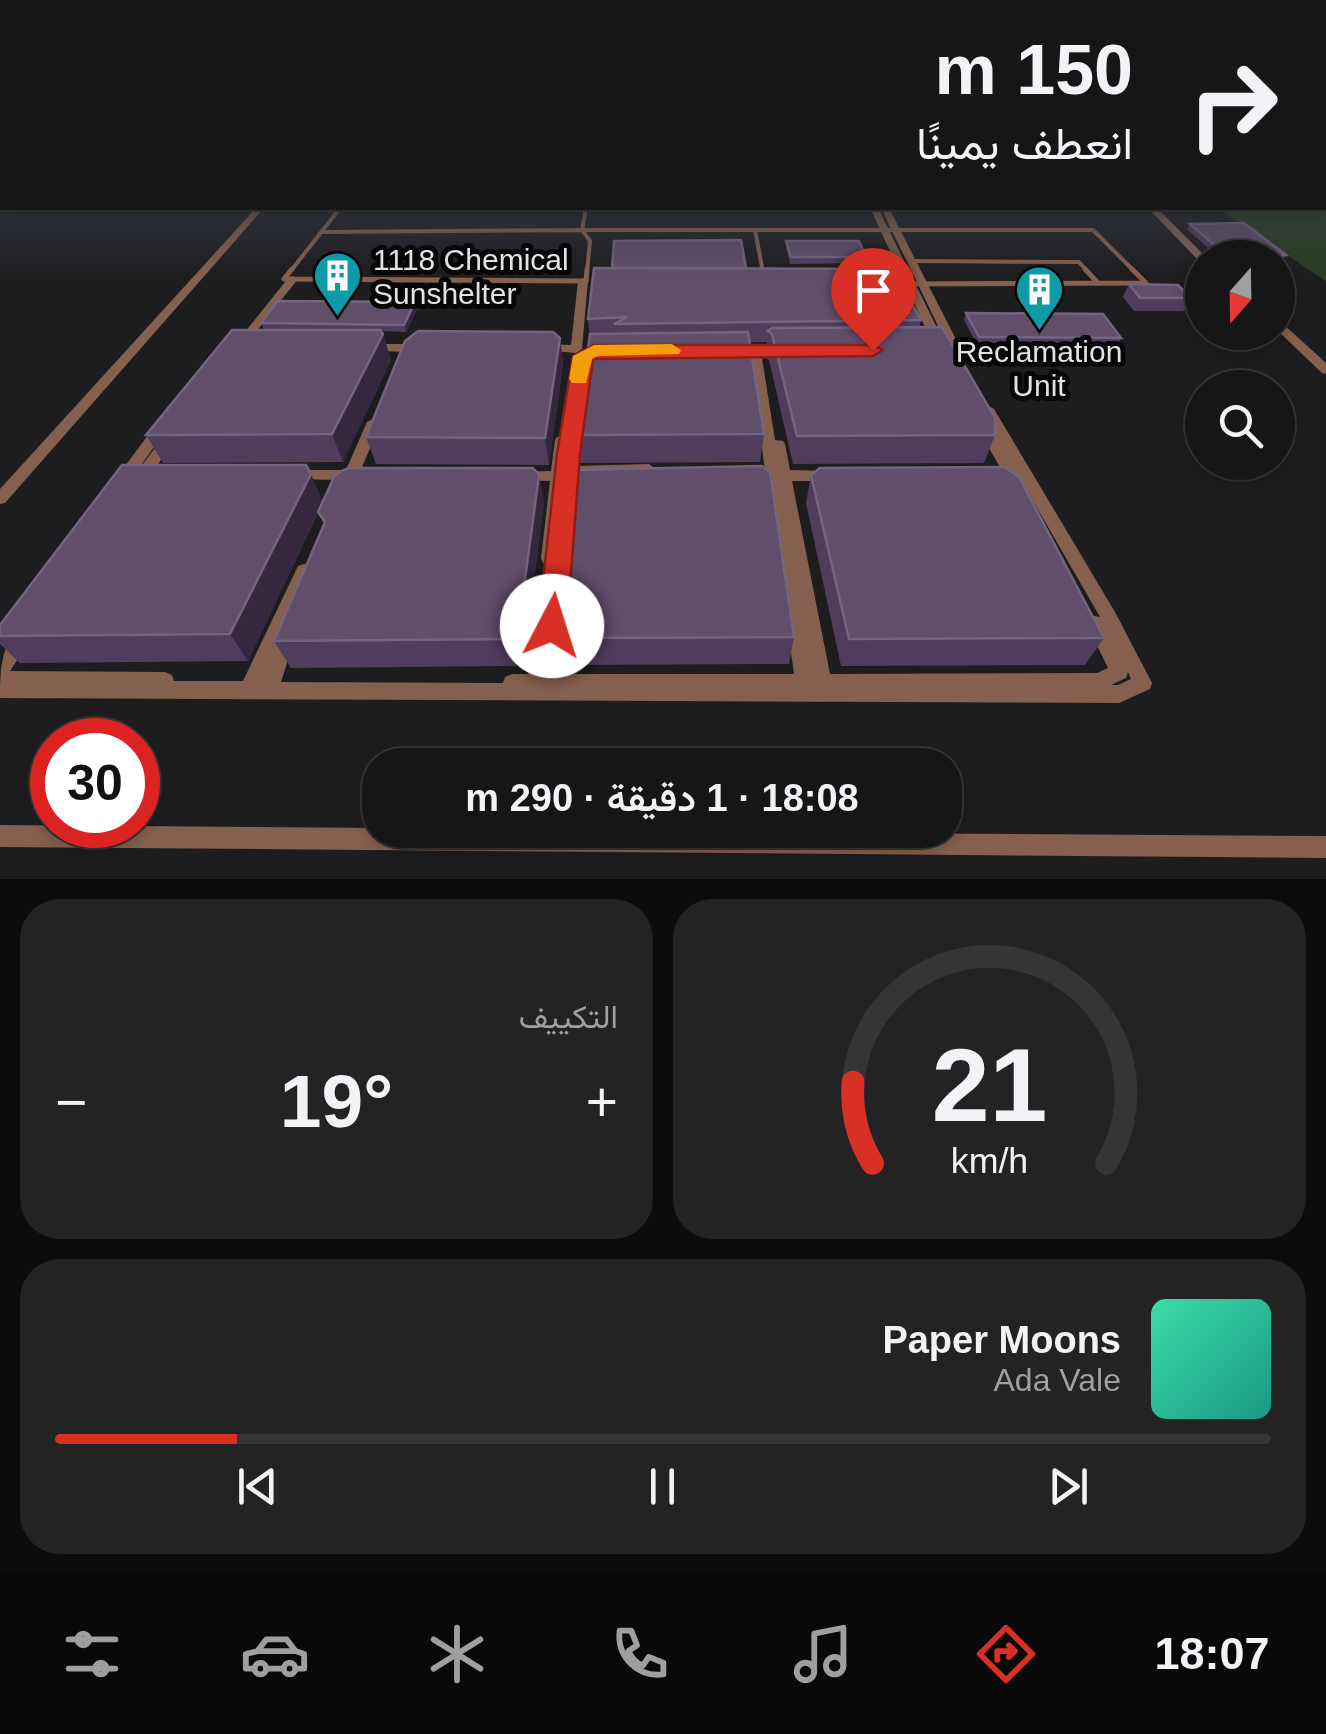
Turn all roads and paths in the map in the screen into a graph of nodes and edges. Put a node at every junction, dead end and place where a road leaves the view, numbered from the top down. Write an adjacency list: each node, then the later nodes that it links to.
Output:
1 (258, 210): 43 (street)
2 (338, 210): 10 (lane)
3 (586, 210): 8 (lane)
4 (876, 210): 7 (street)
5 (885, 210): 7 (street)
6 (1154, 210): 11 (street)
7 (890, 229): 9 (lane); 12 (street); 18 (lane)
8 (582, 230): 9 (lane); 10 (lane); 14 (lane)
9 (755, 230): 15 (lane)
10 (320, 232): 13 (lane)
11 (1185, 241)
12 (905, 261): 17 (street); 18 (lane)
13 (288, 279): 14 (lane); 27 (street)
14 (587, 281): 26 (street)
15 (766, 283)
16 (890, 284): 17 (lane)
17 (915, 284): 18 (lane); 21 (street); 30 (street)
18 (1099, 284)
19 (1295, 341): 29 (street)
20 (923, 348): 21 (street)
21 (942, 348): 30 (street)
22 (355, 349): 28 (street)
23 (530, 349): 26 (street)
24 (611, 349): 26 (street)
25 (809, 349): 38 (street)
26 (582, 350): 35 (street)
27 (239, 352)
28 (414, 353)
29 (1326, 370)
30 (966, 382): 49 (street)
31 (383, 410): 34 (street)
32 (170, 426): 41 (street)
33 (282, 472): 34 (street)
34 (363, 472): 42 (street)
35 (563, 472): 36 (street); 40 (street); 50 (street)
36 (668, 472)
37 (736, 472): 38 (street)
38 (778, 472): 39 (street); 49 (street)
39 (840, 472)
40 (503, 473)
41 (140, 477)
42 (345, 496)
43 (0, 499)
44 (315, 560): 48 (street)
45 (34, 624): 46 (street)
46 (0, 670)
47 (0, 679): 48 (street)
48 (259, 687): 50 (street); 51 (street)
49 (817, 687): 50 (street)
50 (543, 688)
51 (0, 689)
52 (0, 836): 53 (street)
53 (1326, 847)

